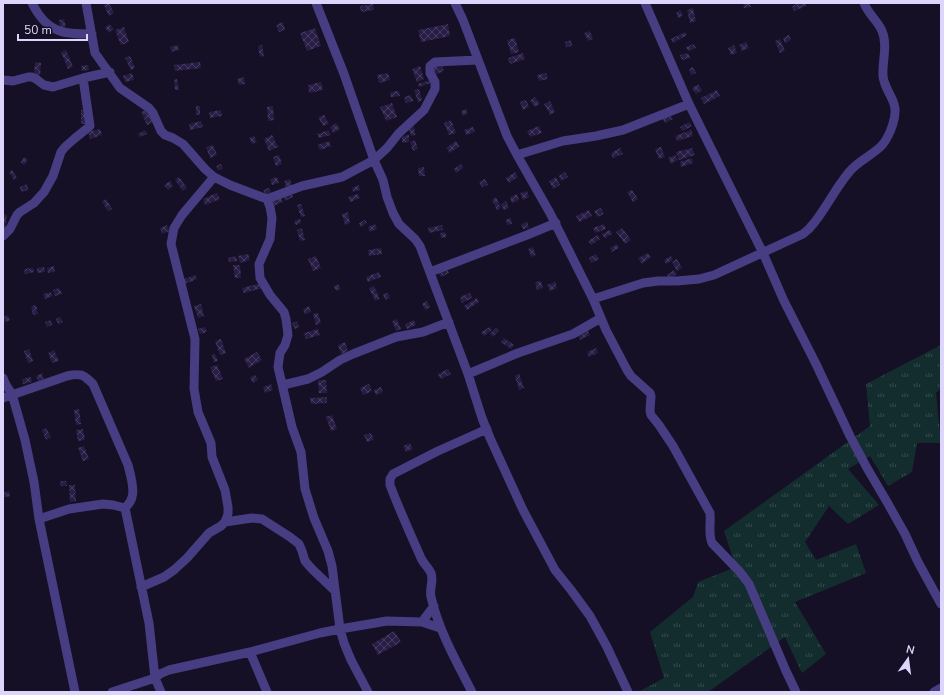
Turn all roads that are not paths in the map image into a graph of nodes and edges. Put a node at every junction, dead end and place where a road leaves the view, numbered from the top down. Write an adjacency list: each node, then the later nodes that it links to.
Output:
1 (32, 3): 7 (street)
2 (86, 3): 7 (street)
3 (316, 3): 14 (street)
4 (455, 3): 8 (street)
5 (645, 3): 12 (street)
6 (864, 3): 19 (street)
7 (92, 34): 9 (street)
8 (478, 60): 13 (street); 14 (street)
9 (110, 72): 10 (street); 15 (street)
10 (83, 78): 11 (street); 18 (street)
11 (3, 80)
12 (689, 104): 13 (street); 19 (street)
13 (517, 155): 17 (street)
14 (374, 160): 16 (street); 20 (street)
15 (214, 177): 16 (street); 32 (street)
16 (267, 199): 26 (street)
17 (556, 223): 20 (street); 21 (street)
18 (3, 236)
19 (763, 253): 21 (street); 35 (street)
20 (430, 272): 23 (street)
21 (593, 299): 22 (street)
22 (601, 318): 24 (street); 50 (street)
23 (449, 322): 24 (street); 26 (street)
24 (468, 374): 29 (street)
25 (3, 378): 27 (street)
26 (283, 385): 34 (street)
27 (12, 394): 28 (street); 30 (street); 31 (street)
28 (3, 398)
29 (487, 429): 36 (street); 49 (street)
30 (125, 508): 31 (street); 33 (street)
31 (39, 519): 43 (street)
32 (225, 522): 33 (street); 34 (street)
33 (141, 587): 41 (street)
34 (335, 591): 39 (street)
35 (941, 604)
36 (434, 606): 37 (street); 38 (street)
37 (422, 622): 38 (street); 39 (street)
38 (440, 628): 48 (street)
39 (340, 629): 40 (street); 47 (street)
40 (250, 652): 41 (street); 46 (street)
41 (155, 678): 44 (street); 45 (street)
42 (941, 688): 51 (street)
43 (75, 692)
44 (112, 692)
45 (161, 692)
46 (266, 692)
47 (368, 692)
48 (472, 692)
49 (628, 692)
50 (796, 692)
51 (934, 692)

